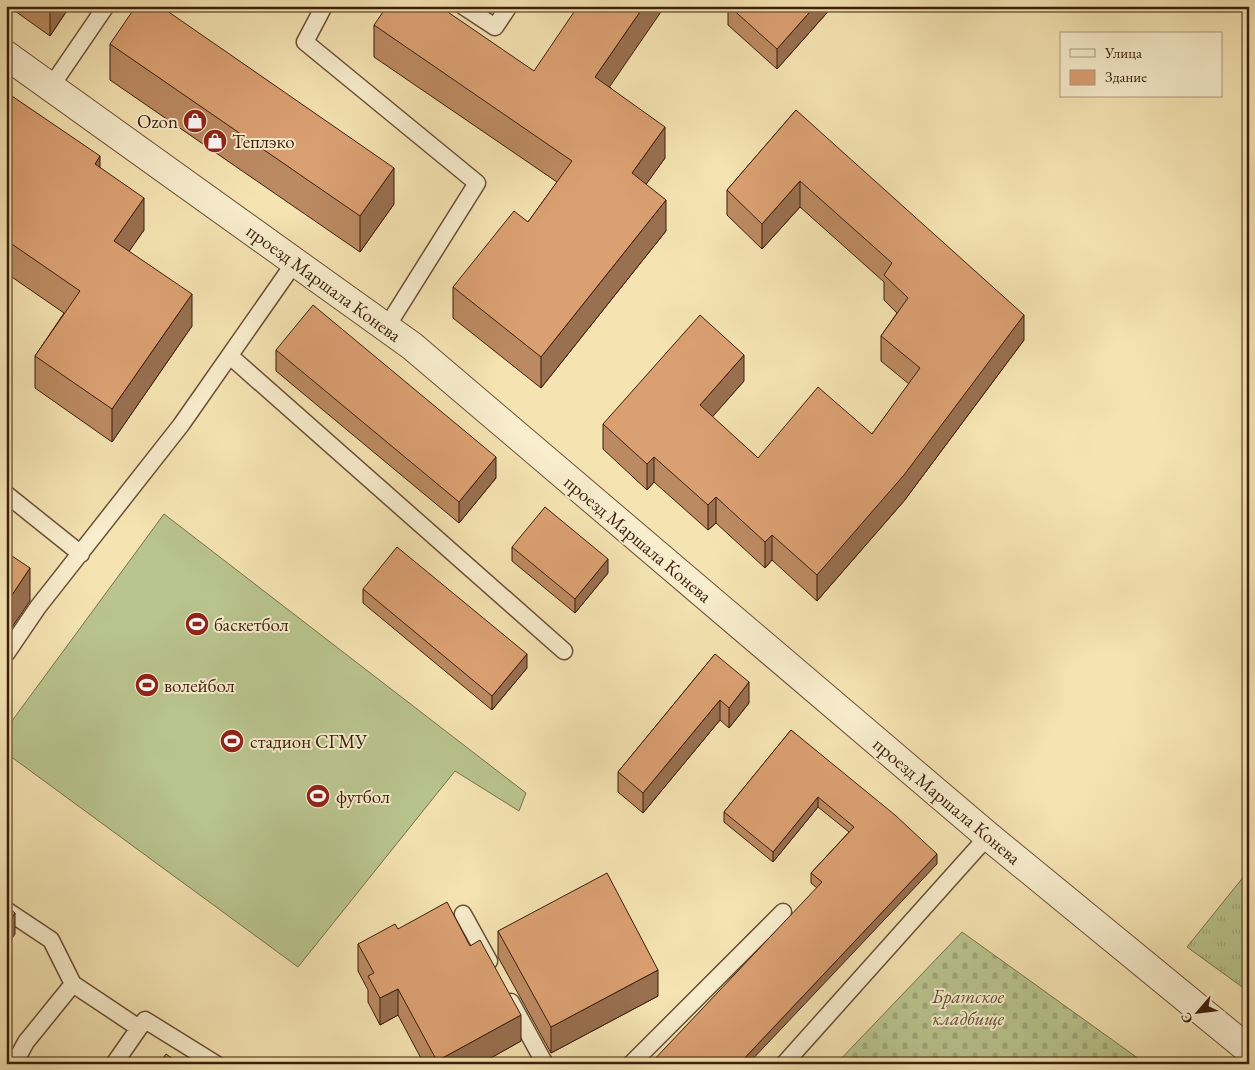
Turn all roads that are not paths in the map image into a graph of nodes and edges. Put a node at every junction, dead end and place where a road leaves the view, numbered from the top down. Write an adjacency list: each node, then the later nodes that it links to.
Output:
1 (106, 6): 6 (lane)
2 (324, 6): 8 (lane)
3 (463, 6): 4 (lane)
4 (509, 6)
5 (6, 56): 6 (street, проезд Маршала Конева)
6 (50, 88): 7 (street, проезд Маршала Конева)
7 (295, 262): 8 (street, проезд Маршала Конева); 9 (lane)
8 (386, 328): 14 (street, проезд Маршала Конева)
9 (230, 356): 11 (lane); 12 (lane)
10 (6, 494): 11 (lane)
11 (81, 554): 13 (lane)
12 (564, 651)
13 (6, 654)
14 (988, 836): 22 (street, проезд Маршала Конева); 28 (lane)
15 (6, 910): 19 (lane)
16 (782, 912): 27 (lane)
17 (464, 914): 18 (lane)
18 (495, 972)
19 (73, 984): 21 (lane); 23 (lane)
20 (504, 989): 26 (lane)
21 (139, 1028): 24 (lane); 25 (lane)
22 (1249, 1050)
23 (14, 1064)
24 (114, 1064)
25 (216, 1064)
26 (545, 1064)
27 (630, 1064)
28 (784, 1064)

